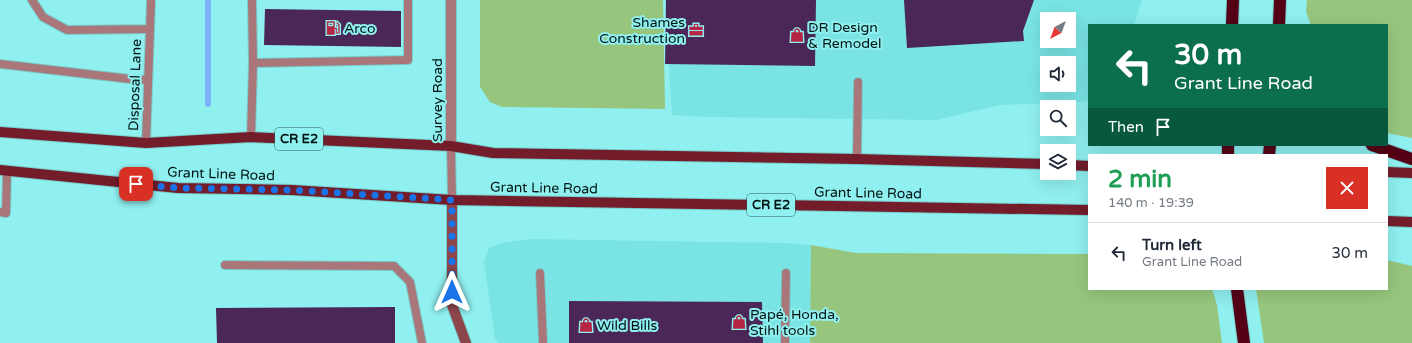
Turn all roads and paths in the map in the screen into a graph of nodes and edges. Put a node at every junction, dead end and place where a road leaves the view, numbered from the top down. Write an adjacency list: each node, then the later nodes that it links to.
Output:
1 (32, 0): 10 (lane, Disposal Lane)
2 (151, 0): 10 (lane, Disposal Lane)
3 (252, 0): 11 (lane)
4 (408, 0): 11 (lane)
5 (452, 0): 18 (street, Survey Road)
6 (1233, 0): 8 (highway)
7 (1280, 0): 9 (highway)
8 (1232, 24)
9 (1279, 24)
10 (150, 29): 13 (lane, Disposal Lane)
11 (253, 63): 16 (lane)
12 (0, 64): 13 (lane)
13 (148, 80): 17 (lane, Disposal Lane)
14 (858, 82): 21 (lane)
15 (0, 132): 17 (main road, CR E2)
16 (251, 137): 17 (main road, CR E2); 18 (main road, CR E2)
17 (146, 143)
18 (451, 146): 21 (main road, CR E2); 28 (lane, Survey Road)
19 (1375, 146): 20 (highway)
20 (1412, 158)
21 (857, 159): 22 (main road, CR E2)
22 (1040, 164)
23 (1076, 165): 24 (main road)
24 (1088, 166)
25 (4, 170): 28 (main road, Grant Line Road / CR E2); 30 (lane)
26 (1388, 172): 27 (main road)
27 (1412, 173)
28 (452, 200): 29 (main road, Grant Line Road / CR E2); 38 (main road)
29 (1088, 210)
30 (0, 212)
31 (1388, 221): 32 (main road)
32 (1412, 222)
33 (225, 265): 37 (lane)
34 (540, 273): 39 (lane)
35 (786, 273): 40 (lane)
36 (1237, 290): 41 (highway)
37 (422, 343)
38 (466, 343)
39 (543, 343)
40 (785, 343)
41 (1244, 343)

